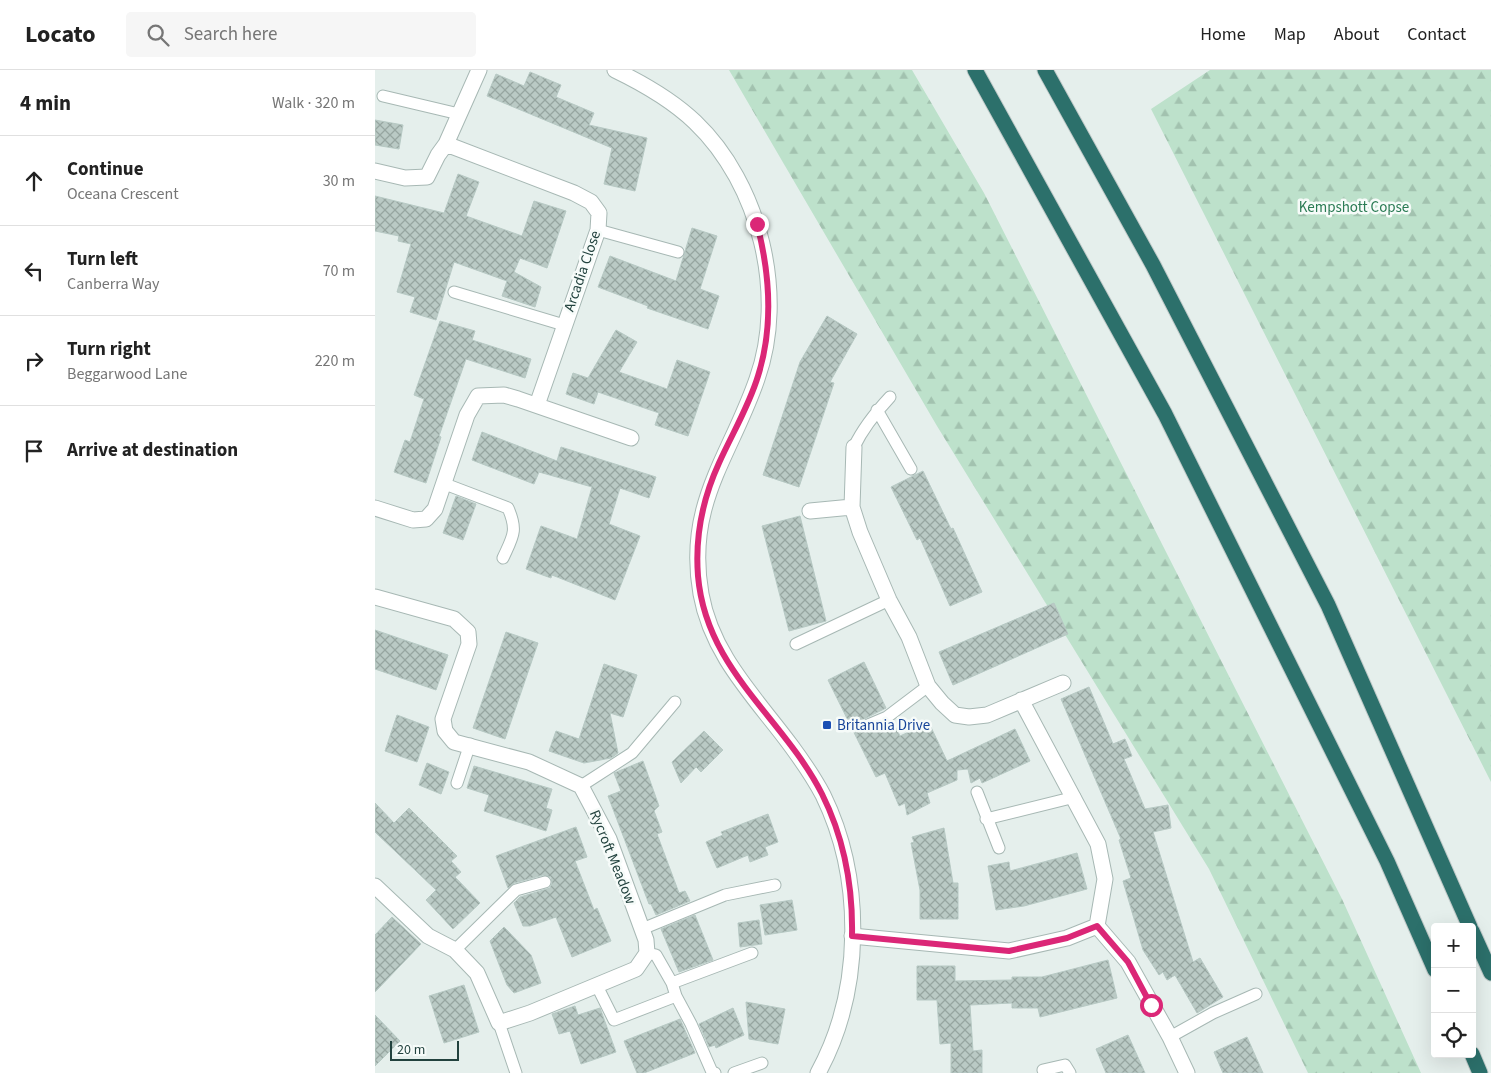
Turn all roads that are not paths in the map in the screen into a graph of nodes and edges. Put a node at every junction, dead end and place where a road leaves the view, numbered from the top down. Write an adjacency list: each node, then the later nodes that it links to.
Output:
1 (479, 70): 6 (street)
2 (615, 70): 45 (street)
3 (975, 70): 50 (highway)
4 (1045, 70): 42 (highway)
5 (383, 96): 6 (lane)
6 (459, 114): 7 (street)
7 (446, 144): 8 (street); 9 (street, Arcadia Close)
8 (375, 171)
9 (598, 230): 10 (lane); 12 (street, Arcadia Close)
10 (678, 252)
11 (454, 292): 12 (lane)
12 (564, 326): 14 (street, Arcadia Close)
13 (890, 397): 15 (lane)
14 (537, 405): 16 (street); 19 (street)
15 (877, 410): 17 (lane); 18 (lane)
16 (631, 438)
17 (854, 447): 20 (street)
18 (911, 468)
19 (445, 484): 21 (street); 23 (lane)
20 (852, 507): 22 (street); 25 (street)
21 (375, 508)
22 (810, 511)
23 (503, 558)
24 (375, 597): 32 (street)
25 (889, 600): 26 (lane); 28 (street)
26 (796, 644)
27 (1063, 683): 29 (street)
28 (929, 686): 29 (street); 31 (lane)
29 (1021, 700): 36 (street)
30 (675, 702): 34 (lane)
31 (868, 725)
32 (470, 744): 33 (lane); 34 (street)
33 (457, 783)
34 (581, 786): 44 (street, Rycroft Meadow)
35 (977, 792): 37 (lane)
36 (1075, 797): 37 (lane); 43 (street)
37 (986, 819): 38 (lane)
38 (999, 848)
39 (545, 882): 47 (lane)
40 (775, 885): 44 (lane)
41 (376, 889): 47 (street)
42 (1469, 923)
43 (1097, 926): 45 (street); 57 (street)
44 (642, 929): 48 (street, Rycroft Meadow)
45 (852, 936): 64 (street)
46 (1476, 940): 51 (highway)
47 (455, 950): 56 (street)
48 (647, 953): 52 (lane); 53 (street)
49 (752, 953): 52 (lane)
50 (1434, 968)
51 (1491, 973)
52 (672, 983): 55 (lane)
53 (597, 986): 55 (lane); 56 (street)
54 (1256, 994): 57 (lane)
55 (676, 996): 62 (lane)
56 (499, 1023): 61 (lane)
57 (1170, 1037): 66 (street)
58 (1474, 1058): 67 (highway)
59 (762, 1063): 63 (lane)
60 (1043, 1070): 65 (lane)
61 (516, 1073)
62 (715, 1073)
63 (734, 1073)
64 (818, 1073)
65 (1070, 1073)
66 (1187, 1073)
67 (1480, 1073)

